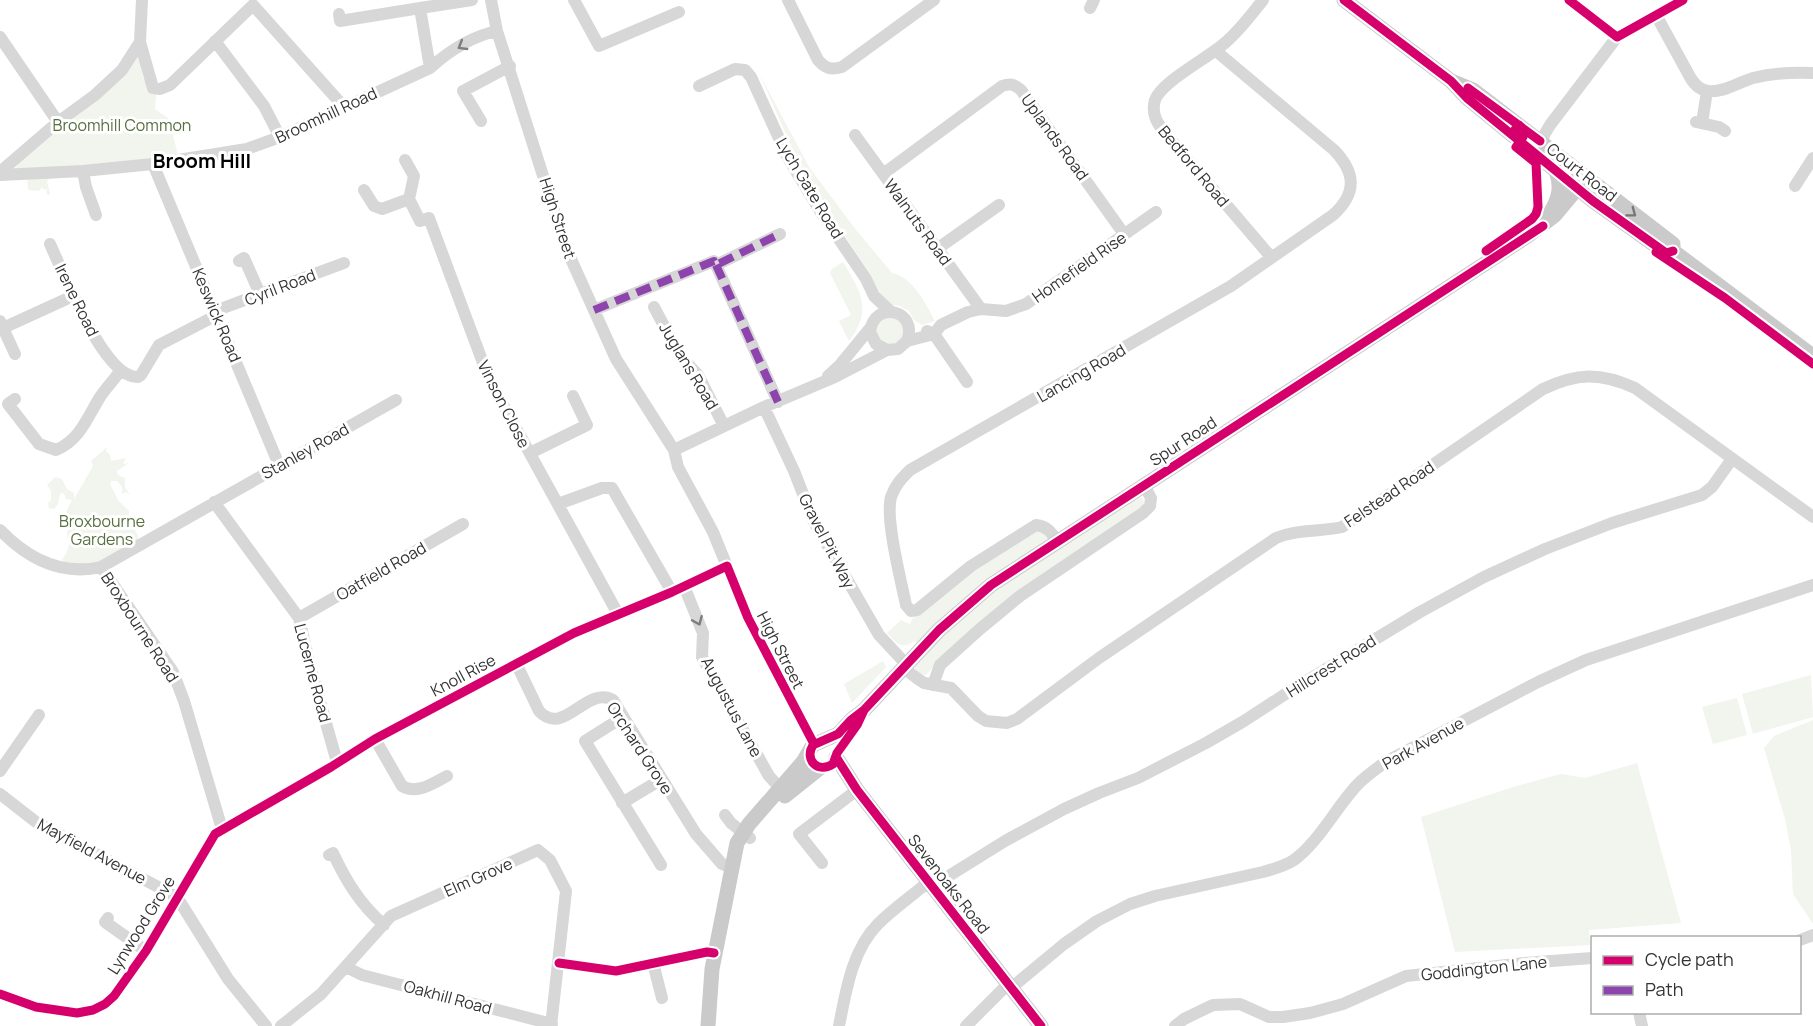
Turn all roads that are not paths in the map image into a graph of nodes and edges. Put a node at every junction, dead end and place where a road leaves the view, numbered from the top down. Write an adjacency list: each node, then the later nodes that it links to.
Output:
1 (142, 0): 19 (street)
2 (472, 0): 11 (street)
3 (491, 0): 15 (street, High Street)
4 (574, 0): 12 (street)
5 (788, 0): 6 (street)
6 (934, 0)
7 (1263, 0): 20 (street, Bedford Road)
8 (1344, 0): 24 (main road, Court Road)
9 (1569, 0): 17 (street)
10 (1683, 0): 14 (street)
11 (420, 8): 13 (street); 22 (street)
12 (679, 12)
13 (339, 14)
14 (1656, 15): 17 (street); 26 (street)
15 (497, 31): 21 (street, High Street); 22 (street, Broomhill Road, one-way to 22)
16 (0, 37): 29 (street)
17 (1617, 37): 33 (street)
18 (215, 41): 19 (street); 27 (street); 32 (street)
19 (140, 42): 29 (street)
20 (1216, 51): 54 (street, Bedford Road); 54 (street, Lancing Road)
21 (510, 66): 28 (street); 63 (street, High Street)
22 (430, 68): 27 (street, Broomhill Road)
23 (1813, 73): 26 (street)
24 (1451, 81): 33 (main road, Court Road); 34 (main road, Court Road)
25 (699, 86): 60 (street, Lych Gate Road)
26 (1707, 91): 30 (street)
27 (344, 106): 32 (street, Broomhill Road)
28 (481, 121)
29 (58, 122): 40 (street)
30 (1725, 130)
31 (855, 135): 41 (street, Walnuts Road)
32 (280, 137): 37 (street, Broomhill Road)
33 (1540, 141): 34 (street); 42 (main road, Court Road)
34 (1538, 157): 39 (main road, Court Road)
35 (1813, 158): 43 (street)
36 (405, 160): 45 (street)
37 (153, 164): 38 (street, Broomhill Road); 65 (street, Keswick Road)
38 (83, 171): 40 (street, Broomhill Road); 48 (street)
39 (1556, 171): 42 (main road, Court Road); 49 (main road)
40 (0, 174)
41 (883, 174): 51 (street, Uplands Road); 53 (street, Walnuts Road)
42 (1582, 183): 49 (main road, Spur Road); 73 (main road, Court Road)
43 (1795, 186)
44 (364, 190): 45 (street)
45 (410, 199): 84 (street, Vinson Close)
46 (999, 205): 53 (street)
47 (1156, 212): 51 (street, Homefield Rise)
48 (96, 215)
49 (1543, 226): 87 (main road, Spur Road)
50 (780, 234): 57 (street)
51 (1125, 234): 62 (street, Homefield Rise)
52 (50, 244): 59 (street, Irene Road)
53 (937, 249): 62 (street, Walnuts Road)
54 (1271, 257): 93 (street, Lancing Road)
55 (239, 261): 58 (street)
56 (344, 263): 58 (street, Cyril Road)
57 (716, 265): 63 (street); 80 (street)
58 (260, 294): 65 (street, Cyril Road)
59 (73, 296): 66 (street); 74 (street, Irene Road)
60 (874, 296): 64 (street, Lych Gate Road); 67 (street)
61 (654, 307): 82 (street, Juglans Road)
62 (981, 309): 69 (street, Homefield Rise)
63 (594, 310): 83 (street, High Street)
64 (890, 311): 67 (street); 68 (street)
65 (216, 313): 74 (street); 86 (street, Keswick Road)
66 (2, 325): 72 (street)
67 (872, 325): 71 (street); 75 (street, Homefield Rise)
68 (909, 325): 69 (street); 70 (street)
69 (934, 334): 70 (street, Homefield Rise); 76 (street)
70 (907, 341): 71 (street, Homefield Rise)
71 (887, 350): 75 (street, Homefield Rise)
72 (15, 354)
73 (1813, 356)
74 (120, 371): 78 (street)
75 (823, 381): 80 (street, Homefield Rise)
76 (967, 382)
77 (573, 396): 84 (street)
78 (15, 399)
79 (396, 400): 86 (street, Stanley Road)
80 (778, 402): 81 (street, Homefield Rise)
81 (764, 407): 82 (street, Homefield Rise); 101 (street, Gravel Pit Way)
82 (724, 426): 83 (street, Homefield Rise)
83 (674, 450): 94 (street, High Street)
84 (530, 453): 89 (street, Vinson Close)
85 (1732, 459): 90 (street, Felstead Road); 102 (street, Felstead Road); 125 (street, Hillcrest Road)
86 (279, 465): 88 (street, Stanley Road)
87 (1144, 485): 93 (main road, Spur Road); 102 (street, Spur Road)
88 (214, 502): 95 (street, Stanley Road); 99 (street, Lucerne Road)
89 (558, 504): 97 (street, Augustus Lane); 98 (street, Vinson Close)
90 (1813, 517)
91 (463, 524): 99 (street, Oatfield Road)
92 (0, 530): 95 (street, Broxbourne Road)
93 (1057, 541): 101 (main road, Spur Road)
94 (727, 566): 97 (street, Knoll Rise); 107 (street, High Street)
95 (101, 567): 119 (street, Broxbourne Road)
96 (1813, 585): 135 (street, Park Avenue)
97 (678, 589): 98 (street, Knoll Rise); 114 (street, Augustus Lane, one-way to 114)
98 (618, 614): 100 (street, Knoll Rise)
99 (299, 618): 109 (street, Lucerne Road)
100 (516, 663): 105 (street, Orchard Grove); 106 (street, Knoll Rise)
101 (906, 664): 102 (street, Felstead Road); 103 (main road, Spur Road)
102 (933, 685)
103 (864, 710): 107 (main road, Spur Road); 108 (main road, Spur Road)
104 (39, 715): 111 (street)
105 (623, 717): 113 (street, Orchard Grove); 117 (street)
106 (375, 739): 109 (street, Knoll Rise); 112 (street)
107 (816, 747): 108 (main road); 110 (main road); 114 (main road, Spur Road)
108 (836, 755): 110 (main road); 115 (main road, Sevenoaks Road)
109 (337, 762): 119 (street, Knoll Rise)
110 (822, 768): 115 (main road, Sevenoaks Road); 120 (main road)
111 (0, 771)
112 (447, 776)
113 (662, 779): 117 (street); 124 (street, Orchard Grove)
114 (780, 788): 120 (main road, Spur Road)
115 (857, 790): 122 (street); 125 (main road, Sevenoaks Road)
116 (0, 794): 126 (street, Mayfield Avenue)
117 (622, 803): 123 (street)
118 (725, 815): 120 (street)
119 (222, 829): 126 (street, Lynwood Grove)
120 (746, 836): 124 (main road)
121 (329, 855): 128 (street)
122 (822, 863)
123 (661, 865)
124 (733, 865): 130 (main road)
125 (930, 884): 135 (main road, Sevenoaks Road); 142 (street, Hillcrest Road)
126 (177, 897): 129 (street, Lynwood Grove); 139 (street)
127 (108, 918): 129 (street)
128 (384, 925): 132 (street, Elm Grove); 134 (street, Elm Grove)
129 (146, 951): 136 (street, Lynwood Grove)
130 (714, 953): 133 (street); 141 (main road)
131 (1591, 958): 145 (street, Goddington Lane)
132 (559, 963): 133 (street); 138 (street, Elm Grove)
133 (653, 963): 137 (street)
134 (346, 967): 138 (street, Oakhill Road); 140 (street, Elm Grove)
135 (1009, 986): 143 (street, Park Avenue); 144 (main road, Sevenoaks Road)
136 (0, 994)
137 (662, 998)
138 (551, 1025)
139 (266, 1026)
140 (281, 1026)
141 (708, 1026)
142 (839, 1026)
143 (966, 1026)
144 (1041, 1026)
145 (1175, 1026)

